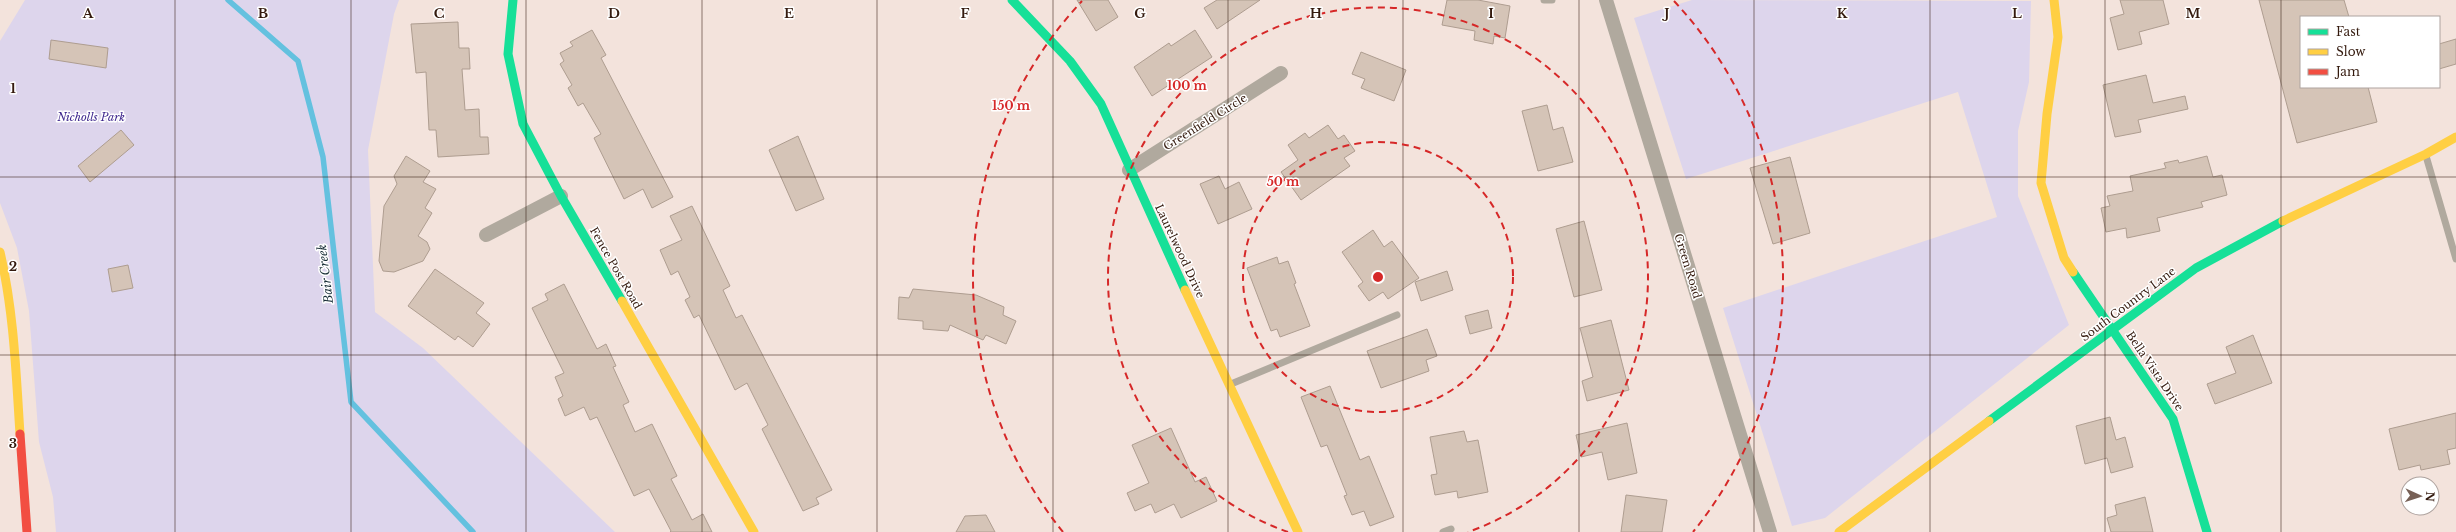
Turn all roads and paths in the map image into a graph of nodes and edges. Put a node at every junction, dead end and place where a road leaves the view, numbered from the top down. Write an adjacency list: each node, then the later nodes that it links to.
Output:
1 (513, 0): 11 (street, Fence Post Road)
2 (1012, 0): 10 (street, Laurelwood Drive)
3 (1544, 0): 4 (lane)
4 (1552, 0)
5 (1606, 0): 23 (street, Green Road)
6 (2054, 0): 16 (street, Bella Vista Drive)
7 (1281, 73): 10 (street, Greenfield Circle)
8 (2456, 137): 9 (street, South Country Lane)
9 (2426, 154): 14 (lane); 16 (street, South Country Lane)
10 (1128, 170): 17 (street, Laurelwood Drive)
11 (561, 196): 12 (street); 20 (street, Fence Post Road)
12 (486, 235)
13 (0, 252): 19 (street)
14 (2456, 259)
15 (1397, 315): 17 (lane)
16 (2112, 331): 24 (street, South Country Lane); 25 (street, Bella Vista Drive)
17 (1229, 385): 21 (street, Laurelwood Drive)
18 (1451, 529): 22 (lane)
19 (27, 532)
20 (754, 532)
21 (1298, 532)
22 (1443, 532)
23 (1770, 532)
24 (1839, 532)
25 (2208, 532)

